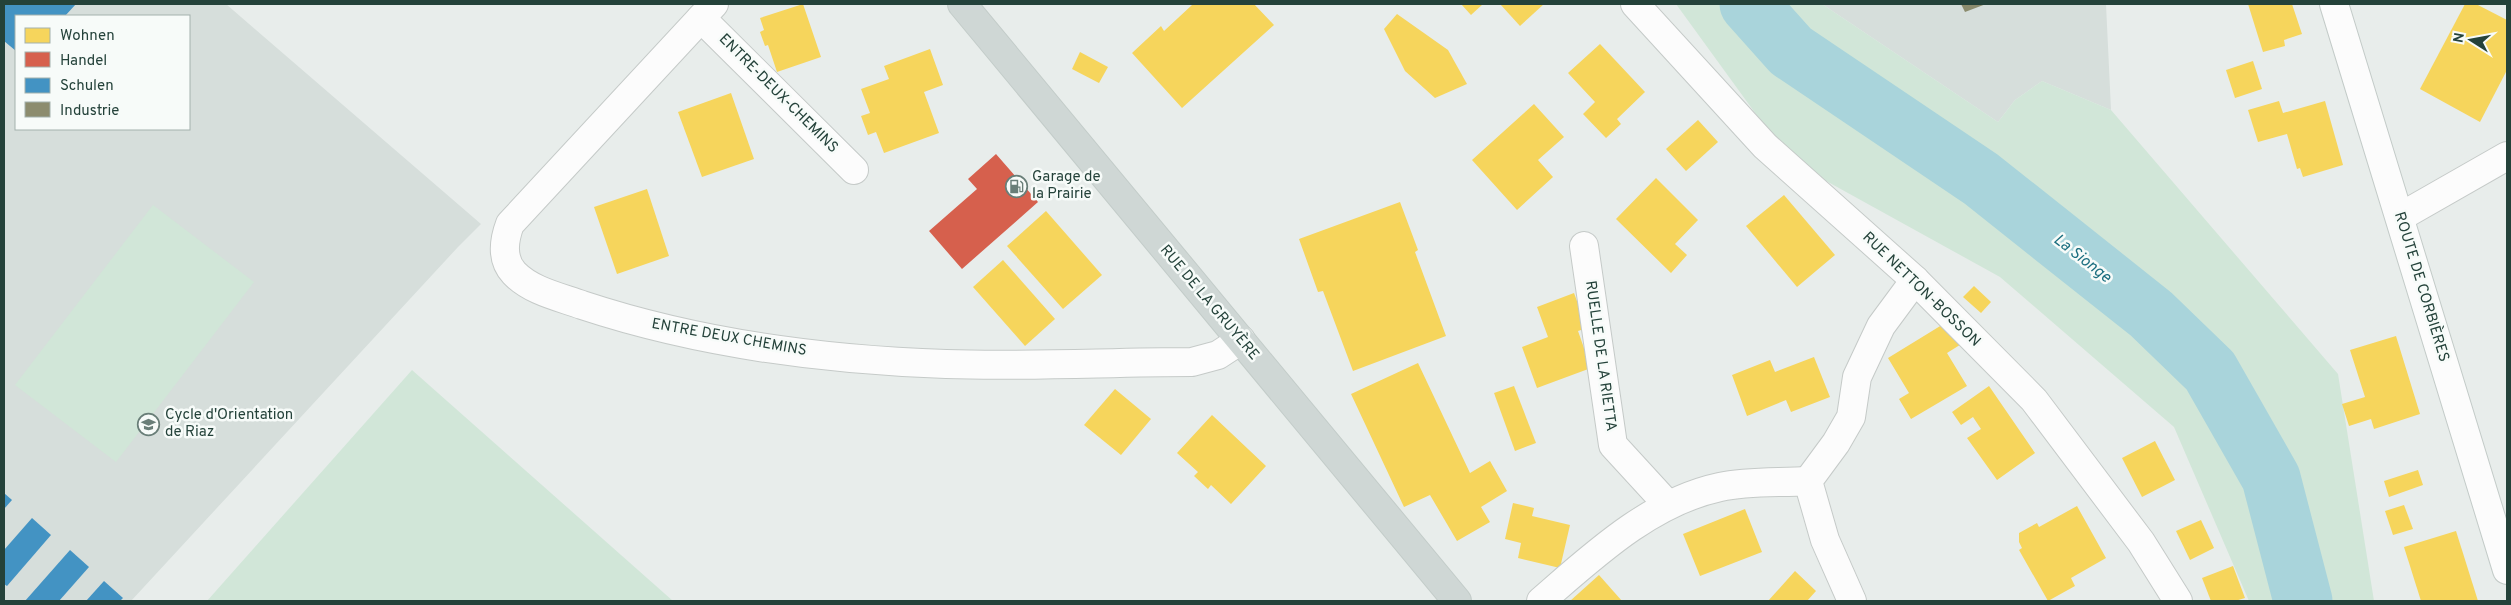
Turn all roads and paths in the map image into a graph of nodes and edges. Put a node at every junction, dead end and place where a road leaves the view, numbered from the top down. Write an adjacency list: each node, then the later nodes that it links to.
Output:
1 (962, 4): 10 (main road, RUE DE LA GRUYÈRE)
2 (1635, 4): 9 (street, RUE NETTON-BOSSON)
3 (2334, 4): 7 (street, ROUTE DE CORBIÈRES)
4 (708, 11): 6 (street, ENTRE-DEUX-CHEMINS); 10 (street, ENTRE DEUX CHEMINS)
5 (2507, 156): 7 (street)
6 (854, 170)
7 (2400, 217): 13 (street, ROUTE DE CORBIÈRES)
8 (1584, 246): 12 (street, RUELLE DE LA RIETTA)
9 (1915, 280): 11 (street); 17 (street, RUE NETTON-BOSSON)
10 (1241, 340): 14 (main road, RUE DE LA GRUYÈRE)
11 (1808, 481): 12 (street); 16 (street)
12 (1668, 505): 15 (street)
13 (2507, 570)
14 (1457, 601)
15 (1541, 601)
16 (1852, 601)
17 (2178, 601)

